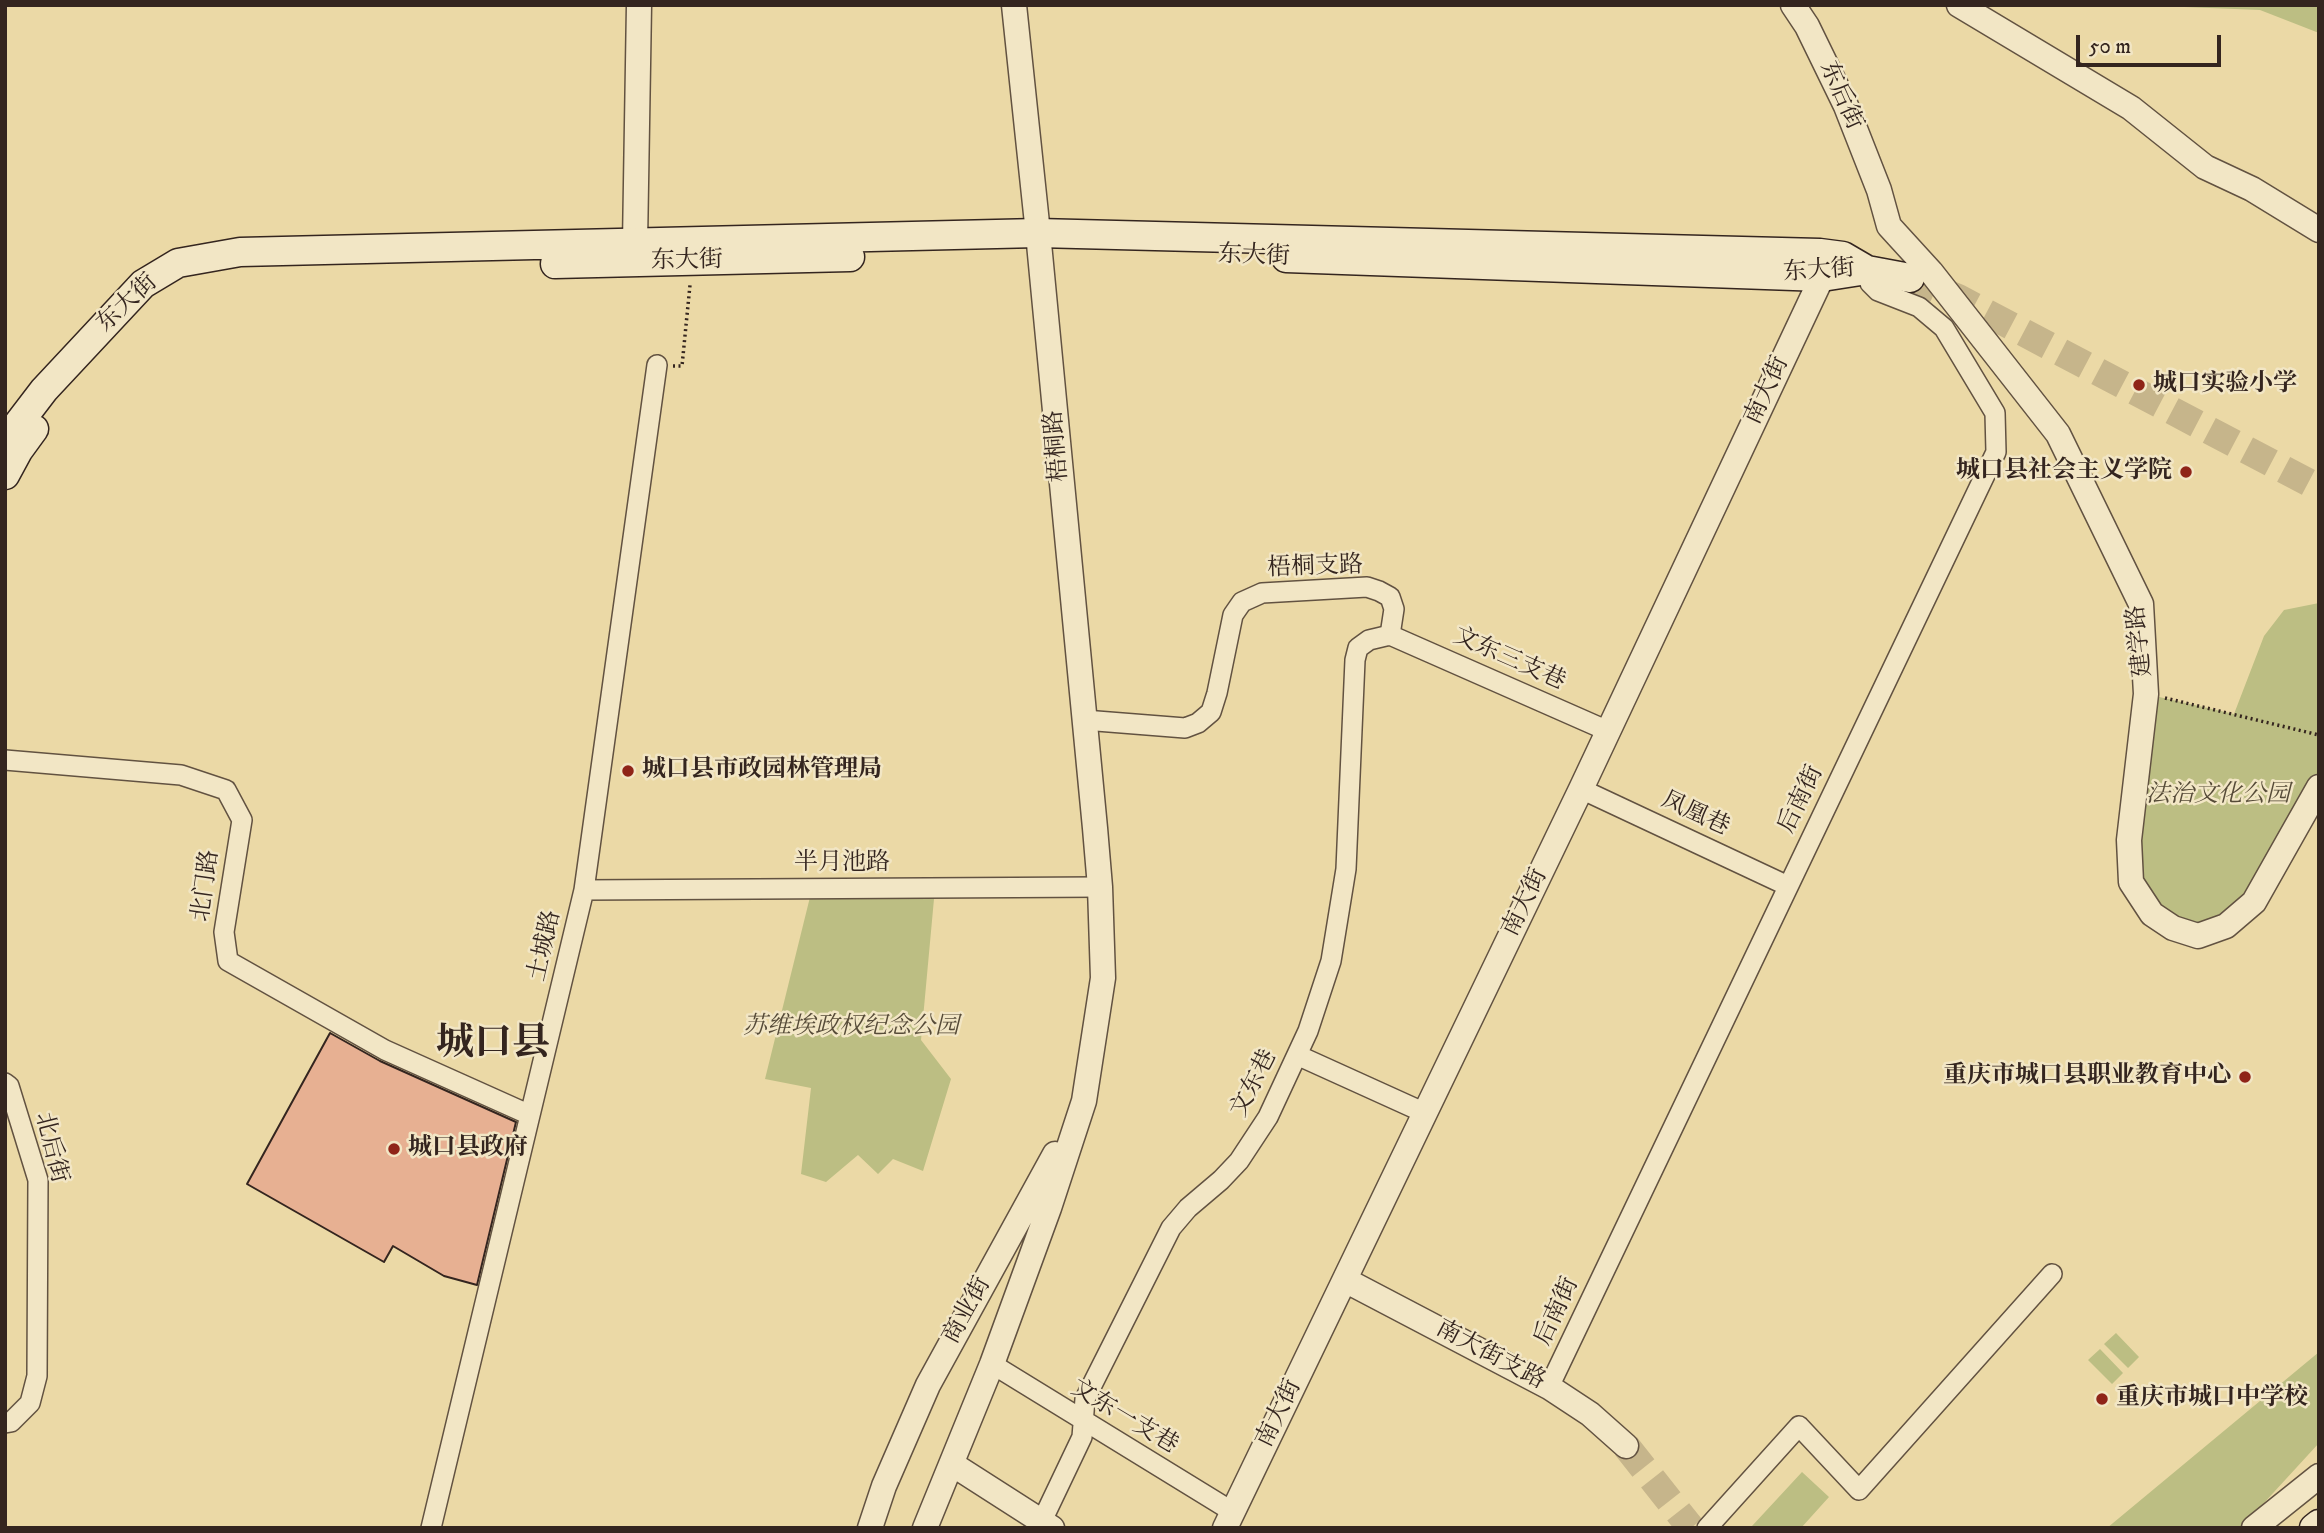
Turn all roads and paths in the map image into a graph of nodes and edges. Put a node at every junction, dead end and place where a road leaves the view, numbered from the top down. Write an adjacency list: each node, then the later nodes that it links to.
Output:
1 (639, 5): 8 (street)
2 (1014, 5): 7 (street, 梧桐路)
3 (1793, 5): 5 (street, 东后街)
4 (1959, 5): 6 (street)
5 (1879, 190): 17 (street, 建学路)
6 (2319, 230)
7 (1039, 242): 8 (main road, 东大街); 9 (main road, 东大街); 10 (main road, 东大街); 11 (main road, 东大街); 18 (street, 梧桐路)
8 (635, 243): 14 (main road, 东大街)
9 (693, 262): 13 (path); 15 (main road, 东大街)
10 (1867, 270): 11 (main road, 东大街); 12 (main road); 24 (street, 后南街)
11 (1822, 277): 19 (street, 南大街)
12 (1910, 278)
13 (657, 365): 26 (street, 土城路)
14 (5, 441)
15 (5, 475)
16 (1391, 635): 18 (street, 梧桐支路); 19 (street, 文东三支巷); 27 (street, 文东巷)
17 (2146, 694): 20 (path); 22 (street, 建学路)
18 (1084, 719): 25 (street, 梧桐路)
19 (1608, 731): 23 (street, 南大街)
20 (2319, 735)
21 (5, 760): 31 (street, 北门路)
22 (2319, 787)
23 (1581, 789): 24 (street, 凤凰巷); 30 (street, 南大街)
24 (1788, 886): 35 (street, 后南街)
25 (1100, 887): 26 (street, 半月池路); 29 (street, 商业街)
26 (584, 890): 31 (street, 土城路)
27 (1297, 1055): 30 (street); 37 (street, 文东巷)
28 (5, 1083): 36 (street, 北后街)
29 (1084, 1101): 34 (street, 商业街); 45 (street, 商业街)
30 (1425, 1113): 33 (street, 南大街)
31 (530, 1115): 44 (street, 土城路)
32 (2052, 1274): 47 (street)
33 (1345, 1280): 35 (street, 南大街支路); 41 (street, 南大街)
34 (992, 1364): 37 (street, 文东一支巷); 39 (street, 商业街)
35 (1549, 1387): 38 (street, 南大街支路)
36 (5, 1423)
37 (1085, 1423): 41 (street, 文东一支巷); 43 (street, 文东巷)
38 (1626, 1446)
39 (952, 1464): 43 (street); 46 (street, 商业街)
40 (2319, 1476): 48 (street)
41 (1229, 1520)
42 (2319, 1524): 49 (main road)
43 (1047, 1525)
44 (431, 1528)
45 (870, 1528)
46 (925, 1528)
47 (1707, 1528)
48 (2254, 1528)
49 (2315, 1528)

